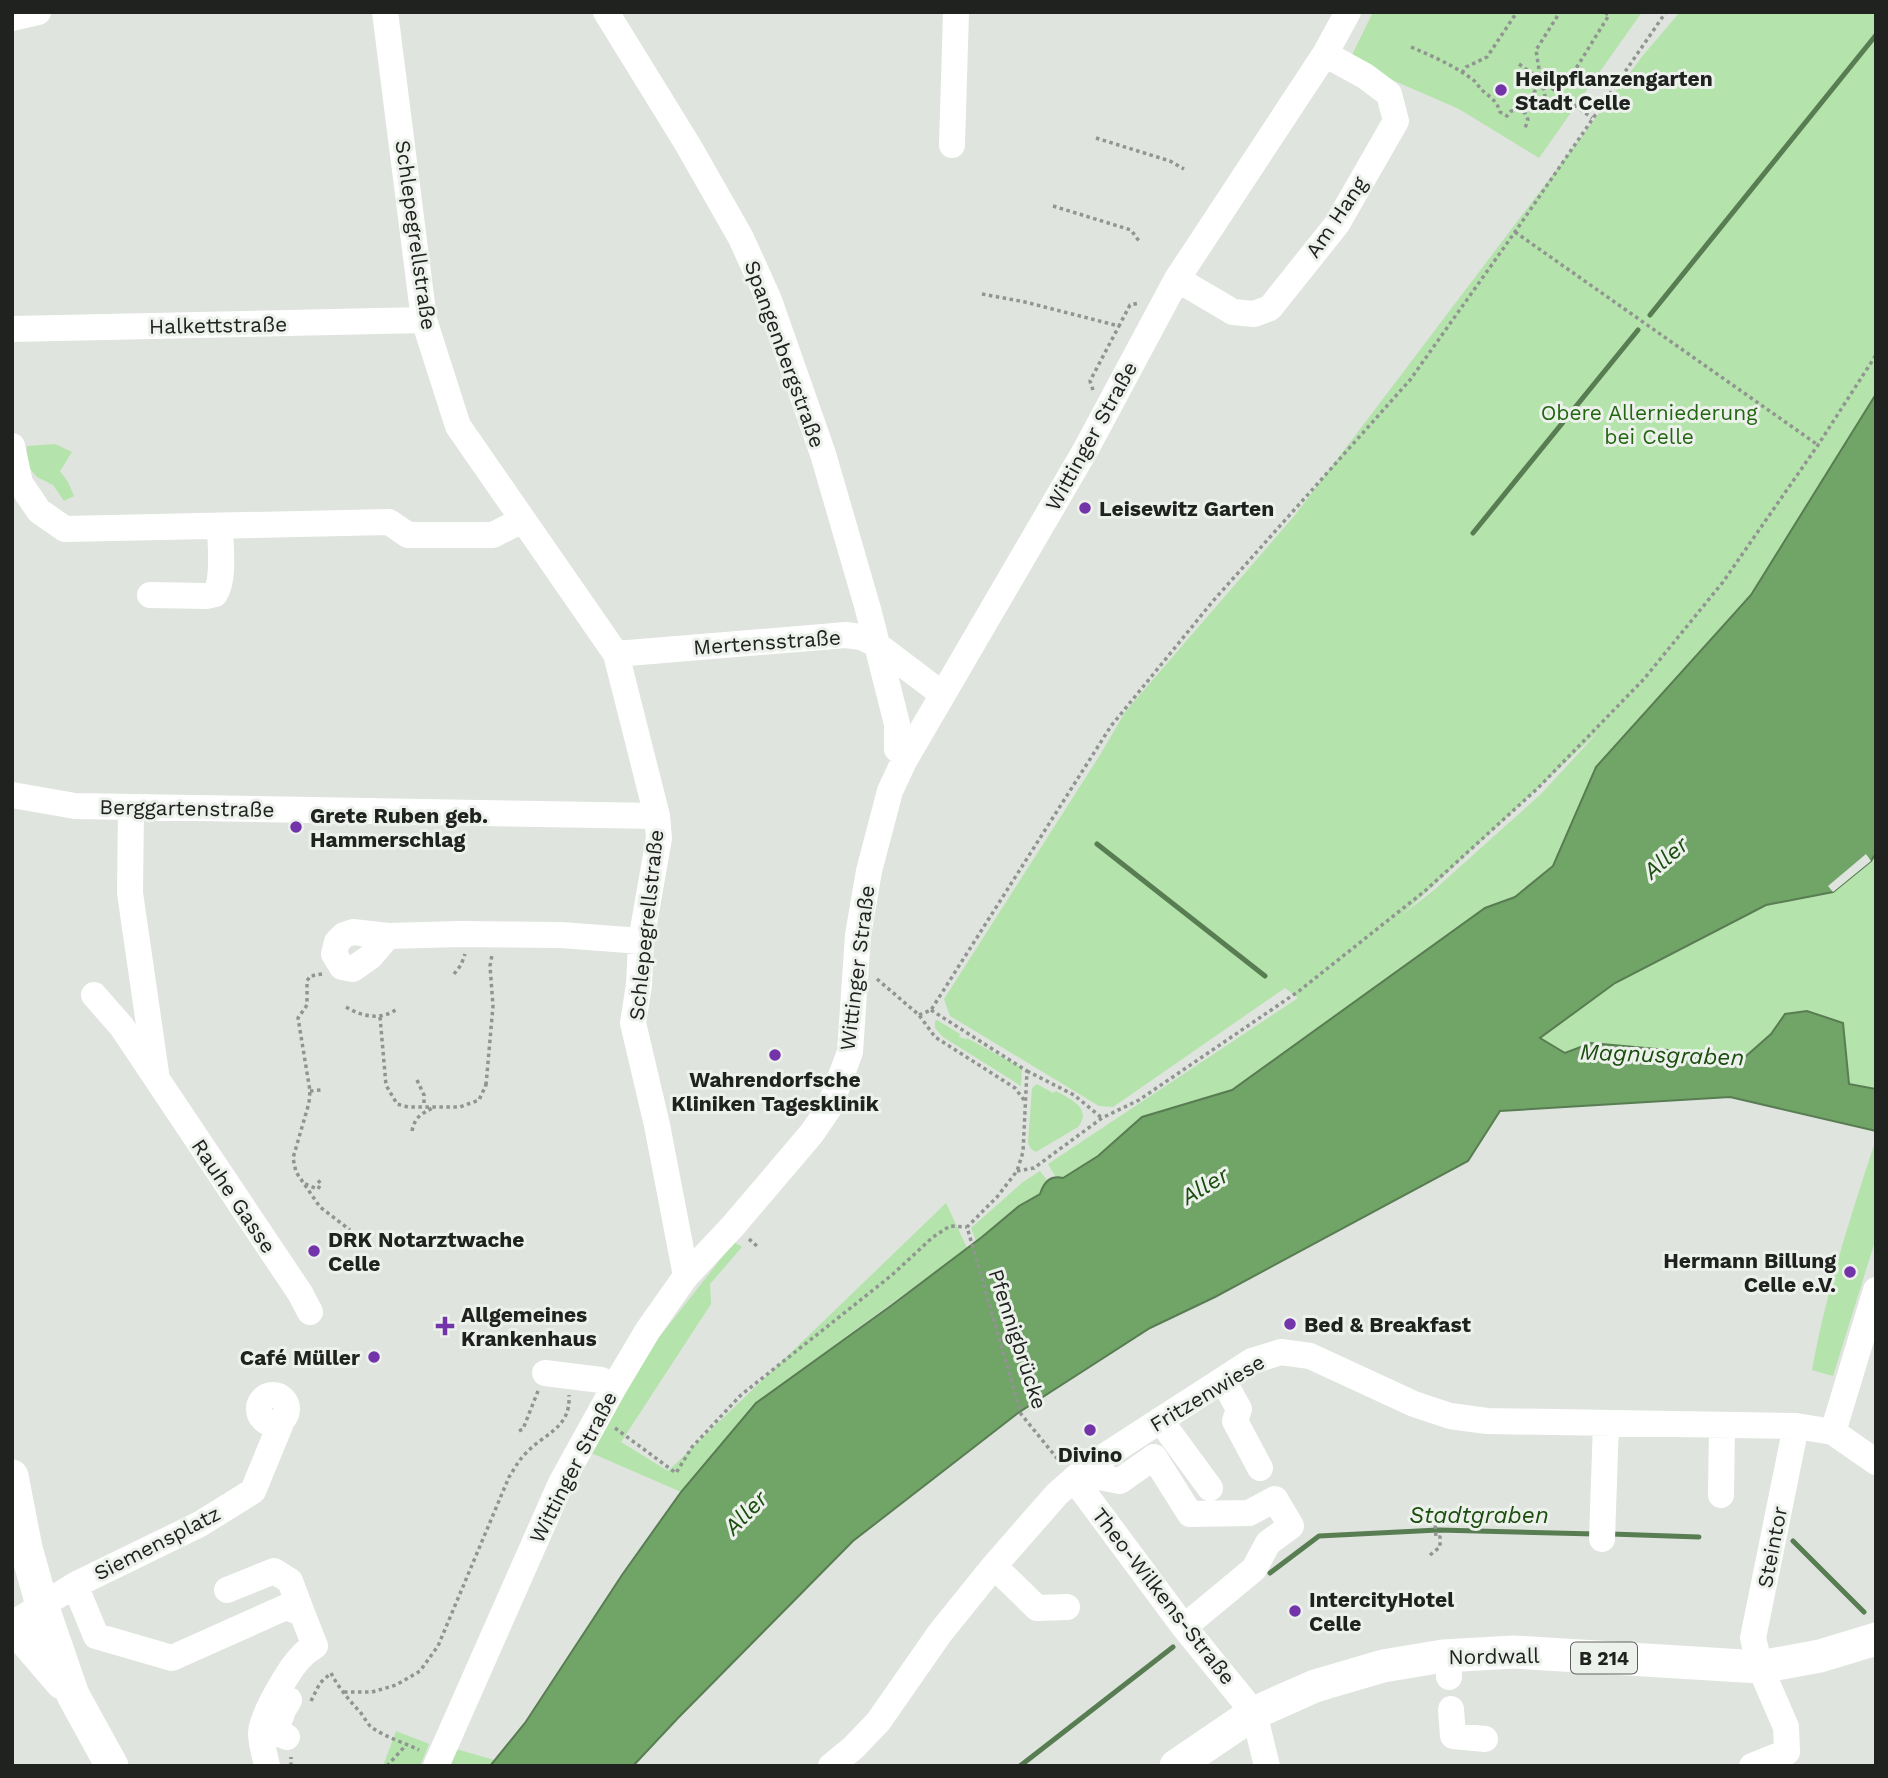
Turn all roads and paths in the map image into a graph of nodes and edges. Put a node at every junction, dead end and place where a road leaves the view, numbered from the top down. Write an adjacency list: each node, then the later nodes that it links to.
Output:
1 (38, 12): 10 (street)
2 (385, 12): 30 (street, Schlepegrellstraße)
3 (606, 12): 38 (street, Spangenbergstraße)
4 (956, 12): 22 (street)
5 (1348, 12): 12 (street, Wittinger Straße)
6 (1517, 12): 14 (path)
7 (1560, 12): 15 (path)
8 (1604, 12): 15 (path)
9 (1666, 12): 19 (path)
10 (12, 18)
11 (1411, 47): 14 (path)
12 (1325, 54): 27 (street, Wittinger Straße); 27 (street, Am Hang)
13 (1519, 64): 15 (path)
14 (1462, 73): 18 (path)
15 (1541, 82): 16 (path); 17 (path); 18 (path); 19 (path)
16 (1515, 86)
17 (1547, 105)
18 (1523, 112): 20 (path)
19 (1592, 119): 25 (path)
20 (1525, 128)
21 (1096, 138): 23 (path)
22 (952, 145)
23 (1184, 169)
24 (1053, 206): 26 (path)
25 (1516, 232): 33 (path); 55 (path)
26 (1139, 242)
27 (1177, 278): 29 (street, Wittinger Straße)
28 (982, 294): 29 (path)
29 (1161, 307): 40 (street, Wittinger Straße)
30 (424, 320): 31 (street, Halkettstraße); 35 (street, Schlepegrellstraße)
31 (12, 329)
32 (1876, 355): 33 (path)
33 (1818, 445): 66 (path)
34 (12, 446): 36 (street)
35 (522, 520): 36 (street); 39 (street, Schlepegrellstraße)
36 (220, 526): 37 (street)
37 (150, 595)
38 (877, 644): 39 (street, Mertensstraße); 40 (street, Mertensstraße); 41 (street, Spangenbergstraße)
39 (616, 654): 44 (street, Schlepegrellstraße)
40 (942, 694): 73 (street, Wittinger Straße)
41 (897, 737)
42 (12, 795): 43 (street, Berggartenstraße)
43 (131, 808): 44 (street, Berggartenstraße); 60 (street, Rauhe Gasse)
44 (657, 816): 46 (street, Schlepegrellstraße)
45 (388, 936): 46 (street)
46 (641, 941): 73 (street, Schlepegrellstraße)
47 (469, 946): 49 (path)
48 (493, 946): 65 (path)
49 (454, 974)
50 (330, 976): 62 (path)
51 (876, 979): 56 (path)
52 (94, 995): 60 (street, Rauhe Gasse)
53 (346, 1007): 57 (path)
54 (398, 1008): 57 (path)
55 (931, 1010): 56 (path); 58 (path)
56 (919, 1015): 63 (path)
57 (380, 1017): 64 (path)
58 (1027, 1070): 63 (path); 66 (path)
59 (417, 1080): 64 (path)
60 (158, 1081): 75 (street, Rauhe Gasse)
61 (321, 1090): 62 (path)
62 (310, 1091): 70 (path)
63 (1025, 1101): 68 (path)
64 (424, 1106): 65 (path)
65 (436, 1106): 67 (path)
66 (1102, 1118): 68 (path)
67 (412, 1131)
68 (1017, 1171): 71 (path)
69 (317, 1179): 70 (path)
70 (302, 1182): 72 (path)
71 (967, 1227): 87 (path); 91 (path, Pfennigbrücke)
72 (349, 1230)
73 (687, 1276): 78 (street, Wittinger Straße)
74 (1876, 1290): 86 (street)
75 (310, 1312)
76 (545, 1373): 78 (street); 85 (path)
77 (1223, 1380): 80 (street, Fritzenwiese); 81 (street, Fritzenwiese); 89 (street)
78 (614, 1387): 118 (street, Wittinger Straße)
79 (569, 1404): 111 (path)
80 (1160, 1420): 91 (street, Fritzenwiese); 92 (street)
81 (1606, 1424): 82 (street, Fritzenwiese); 95 (street)
82 (1722, 1425): 84 (street, Fritzenwiese); 93 (street)
83 (274, 1426): 100 (street, Siemensplatz)
84 (1796, 1426): 86 (street, Fritzenwiese); 109 (street, Steintor)
85 (519, 1431)
86 (1833, 1432): 88 (street, Fritzenwiese)
87 (624, 1435)
88 (1876, 1462)
89 (1259, 1468)
90 (12, 1476): 96 (main road)
91 (1074, 1479): 98 (street, Fritzenwiese); 106 (street, Theo-Wilkens-Straße); 106 (street)
92 (1210, 1488)
93 (1721, 1495)
94 (1435, 1522): 97 (path)
95 (1602, 1539)
96 (26, 1548): 99 (main road); 102 (main road)
97 (1430, 1555)
98 (994, 1566): 103 (street); 123 (street, Fritzenwiese)
99 (12, 1583)
100 (75, 1585): 102 (street, Siemensplatz); 104 (street)
101 (227, 1590): 104 (street)
102 (42, 1605): 105 (street, Siemensplatz); 112 (main road)
103 (1067, 1608)
104 (302, 1614): 108 (street)
105 (12, 1625): 112 (main road)
106 (1184, 1627): 114 (street, Theo-Wilkens-Straße)
107 (1876, 1639): 109 (main road, Nordwall / B 214)
108 (314, 1646): 115 (street); 121 (street)
109 (1757, 1652): 114 (main road, Nordwall / B 214); 119 (street)
110 (331, 1673): 111 (path)
111 (344, 1692): 117 (path)
112 (73, 1695): 120 (main road)
113 (1451, 1709): 116 (street)
114 (1254, 1713): 124 (main road, Nordwall / B 214); 125 (street)
115 (287, 1737)
116 (1485, 1739)
117 (407, 1744): 118 (path); 122 (path)
118 (430, 1759)
119 (1797, 1759): 126 (street)
120 (112, 1766)
121 (267, 1766)
122 (387, 1766)
123 (831, 1766)
124 (1176, 1766)
125 (1267, 1766)
126 (1752, 1766)

